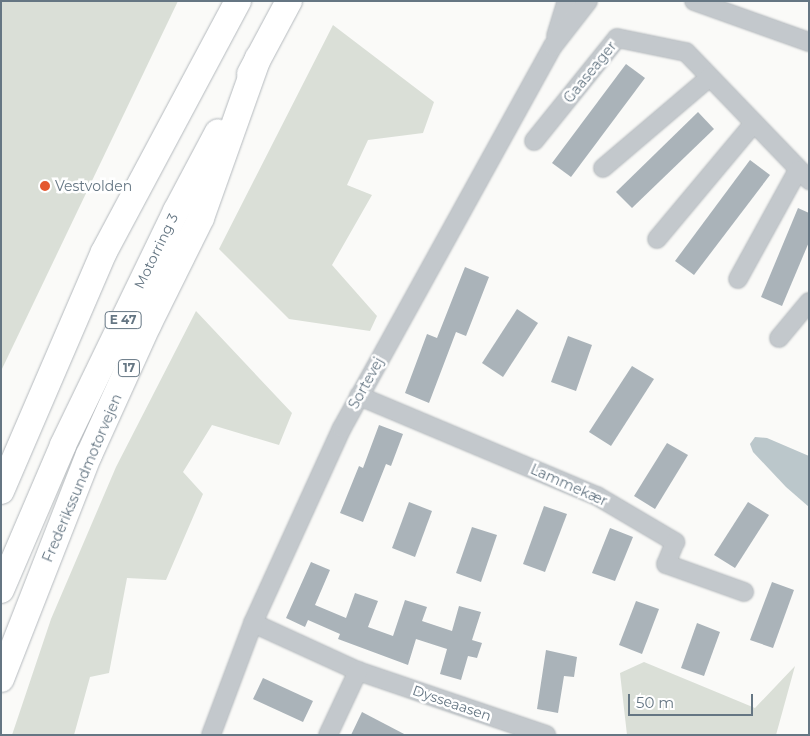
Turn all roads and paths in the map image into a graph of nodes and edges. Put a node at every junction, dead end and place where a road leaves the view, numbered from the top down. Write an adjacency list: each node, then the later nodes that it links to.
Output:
1 (238, 1): 20 (highway)
2 (289, 1): 9 (highway, Motorring 3 / E 47)
3 (567, 1): 8 (street, Sortevej)
4 (588, 1): 8 (street, Sortevej)
5 (694, 1): 6 (street)
6 (734, 8): 7 (street)
7 (809, 42)
8 (553, 46): 19 (street, Sortevej)
9 (258, 58): 23 (highway, Motorring 3 / E 47); 27 (highway, Frederikssundmotorvejen / 17)
10 (710, 77): 11 (street, Gaaseager); 12 (street, Gaaseager); 13 (street)
11 (754, 123): 14 (street, Gaaseager); 15 (street)
12 (534, 142)
13 (603, 168)
14 (804, 175): 16 (street, Gaaseager)
15 (658, 239)
16 (738, 279)
17 (809, 302): 18 (street)
18 (779, 338)
19 (359, 396): 24 (street, Lammekær); 25 (street, Sortevej)
20 (22, 442): 21 (highway); 22 (highway)
21 (1, 475)
22 (1, 491)
23 (1, 590)
24 (744, 592)
25 (254, 623): 26 (street, Dysseaasen); 28 (street, Sortevej)
26 (358, 671): 29 (street); 30 (street, Dysseaasen)
27 (1, 679)
28 (211, 735)
29 (328, 735)
30 (546, 735)

